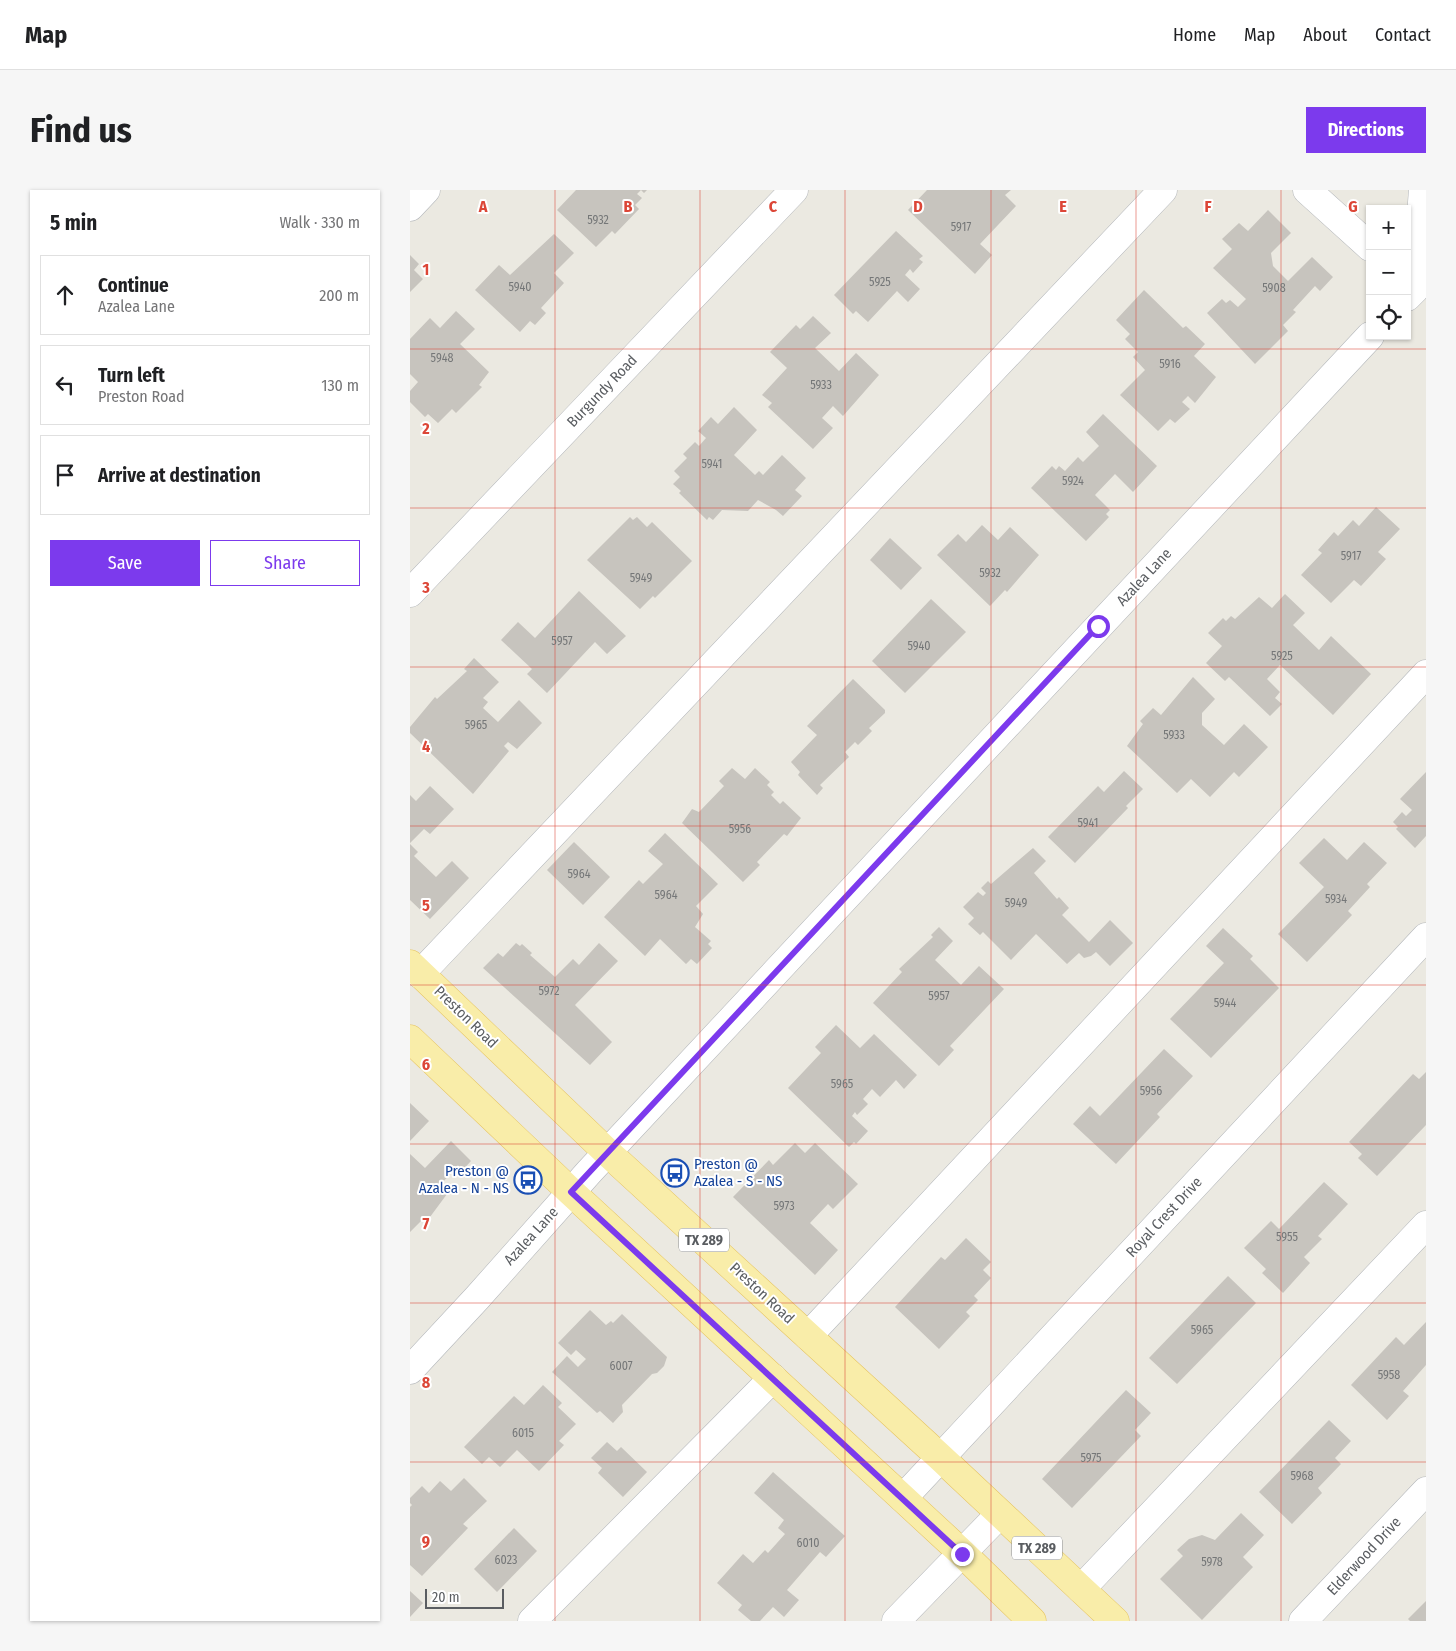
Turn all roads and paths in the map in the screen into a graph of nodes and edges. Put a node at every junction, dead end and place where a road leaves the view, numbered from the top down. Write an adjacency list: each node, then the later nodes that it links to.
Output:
1 (426, 190): 6 (street)
2 (794, 190): 10 (street, Burgundy Road)
3 (1163, 190): 13 (street)
4 (1307, 190): 7 (street)
5 (1423, 190): 8 (street)
6 (410, 207)
7 (1366, 244)
8 (1414, 292)
9 (1366, 340): 15 (street, Azalea Lane)
10 (410, 593)
11 (1426, 674): 18 (street)
12 (1426, 937): 21 (street, Royal Crest Drive)
13 (415, 969): 15 (main road, Preston Road / TX 289)
14 (410, 1039): 16 (main road)
15 (608, 1152): 16 (street, Azalea Lane); 18 (main road, Preston Road / TX 289)
16 (571, 1192): 19 (street, Azalea Lane); 20 (main road)
17 (1426, 1225): 26 (street)
18 (808, 1336): 21 (main road, Preston Road / TX 289)
19 (410, 1370)
20 (773, 1378): 23 (main road); 27 (street)
21 (940, 1457): 23 (street, Royal Crest Drive); 24 (main road, Preston Road / TX 289)
22 (1426, 1491): 31 (street, Elderwood Drive)
23 (902, 1498): 25 (main road)
24 (1000, 1514): 25 (street); 26 (main road, Preston Road / TX 289)
25 (962, 1554): 28 (street); 29 (main road)
26 (1081, 1589): 30 (main road, Preston Road / TX 289)
27 (532, 1621)
28 (896, 1621)
29 (1032, 1621)
30 (1115, 1621)
31 (1303, 1621)

